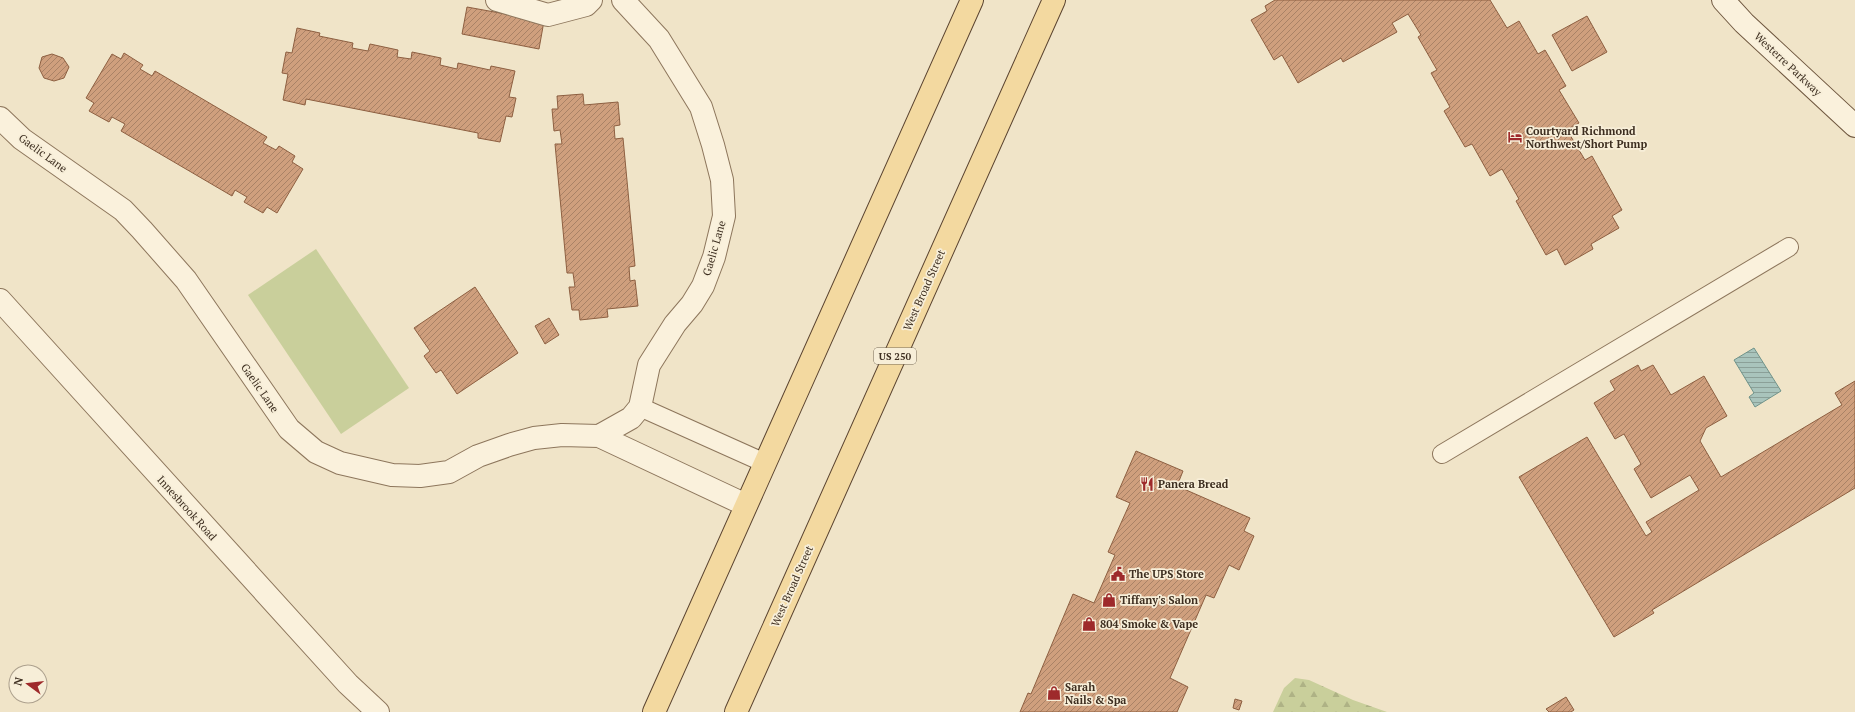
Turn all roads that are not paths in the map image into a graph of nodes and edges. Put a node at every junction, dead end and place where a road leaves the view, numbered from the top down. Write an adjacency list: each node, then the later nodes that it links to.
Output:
1 (496, 0): 2 (street)
2 (591, 0)
3 (623, 0): 11 (street, Gaelic Lane)
4 (972, 0): 14 (main road)
5 (1054, 0): 18 (main road, West Broad Street / US 250)
6 (1723, 0): 8 (street, Westerre Parkway)
7 (0, 118): 12 (street, Gaelic Lane)
8 (1855, 126)
9 (1789, 247): 13 (lane)
10 (0, 300): 16 (street, Innesbrook Road)
11 (640, 407): 12 (street); 14 (lane)
12 (599, 436): 15 (street, Gaelic Lane)
13 (1442, 454)
14 (765, 463): 15 (main road)
15 (746, 505): 17 (main road)
16 (378, 712)
17 (654, 712)
18 (736, 712)

